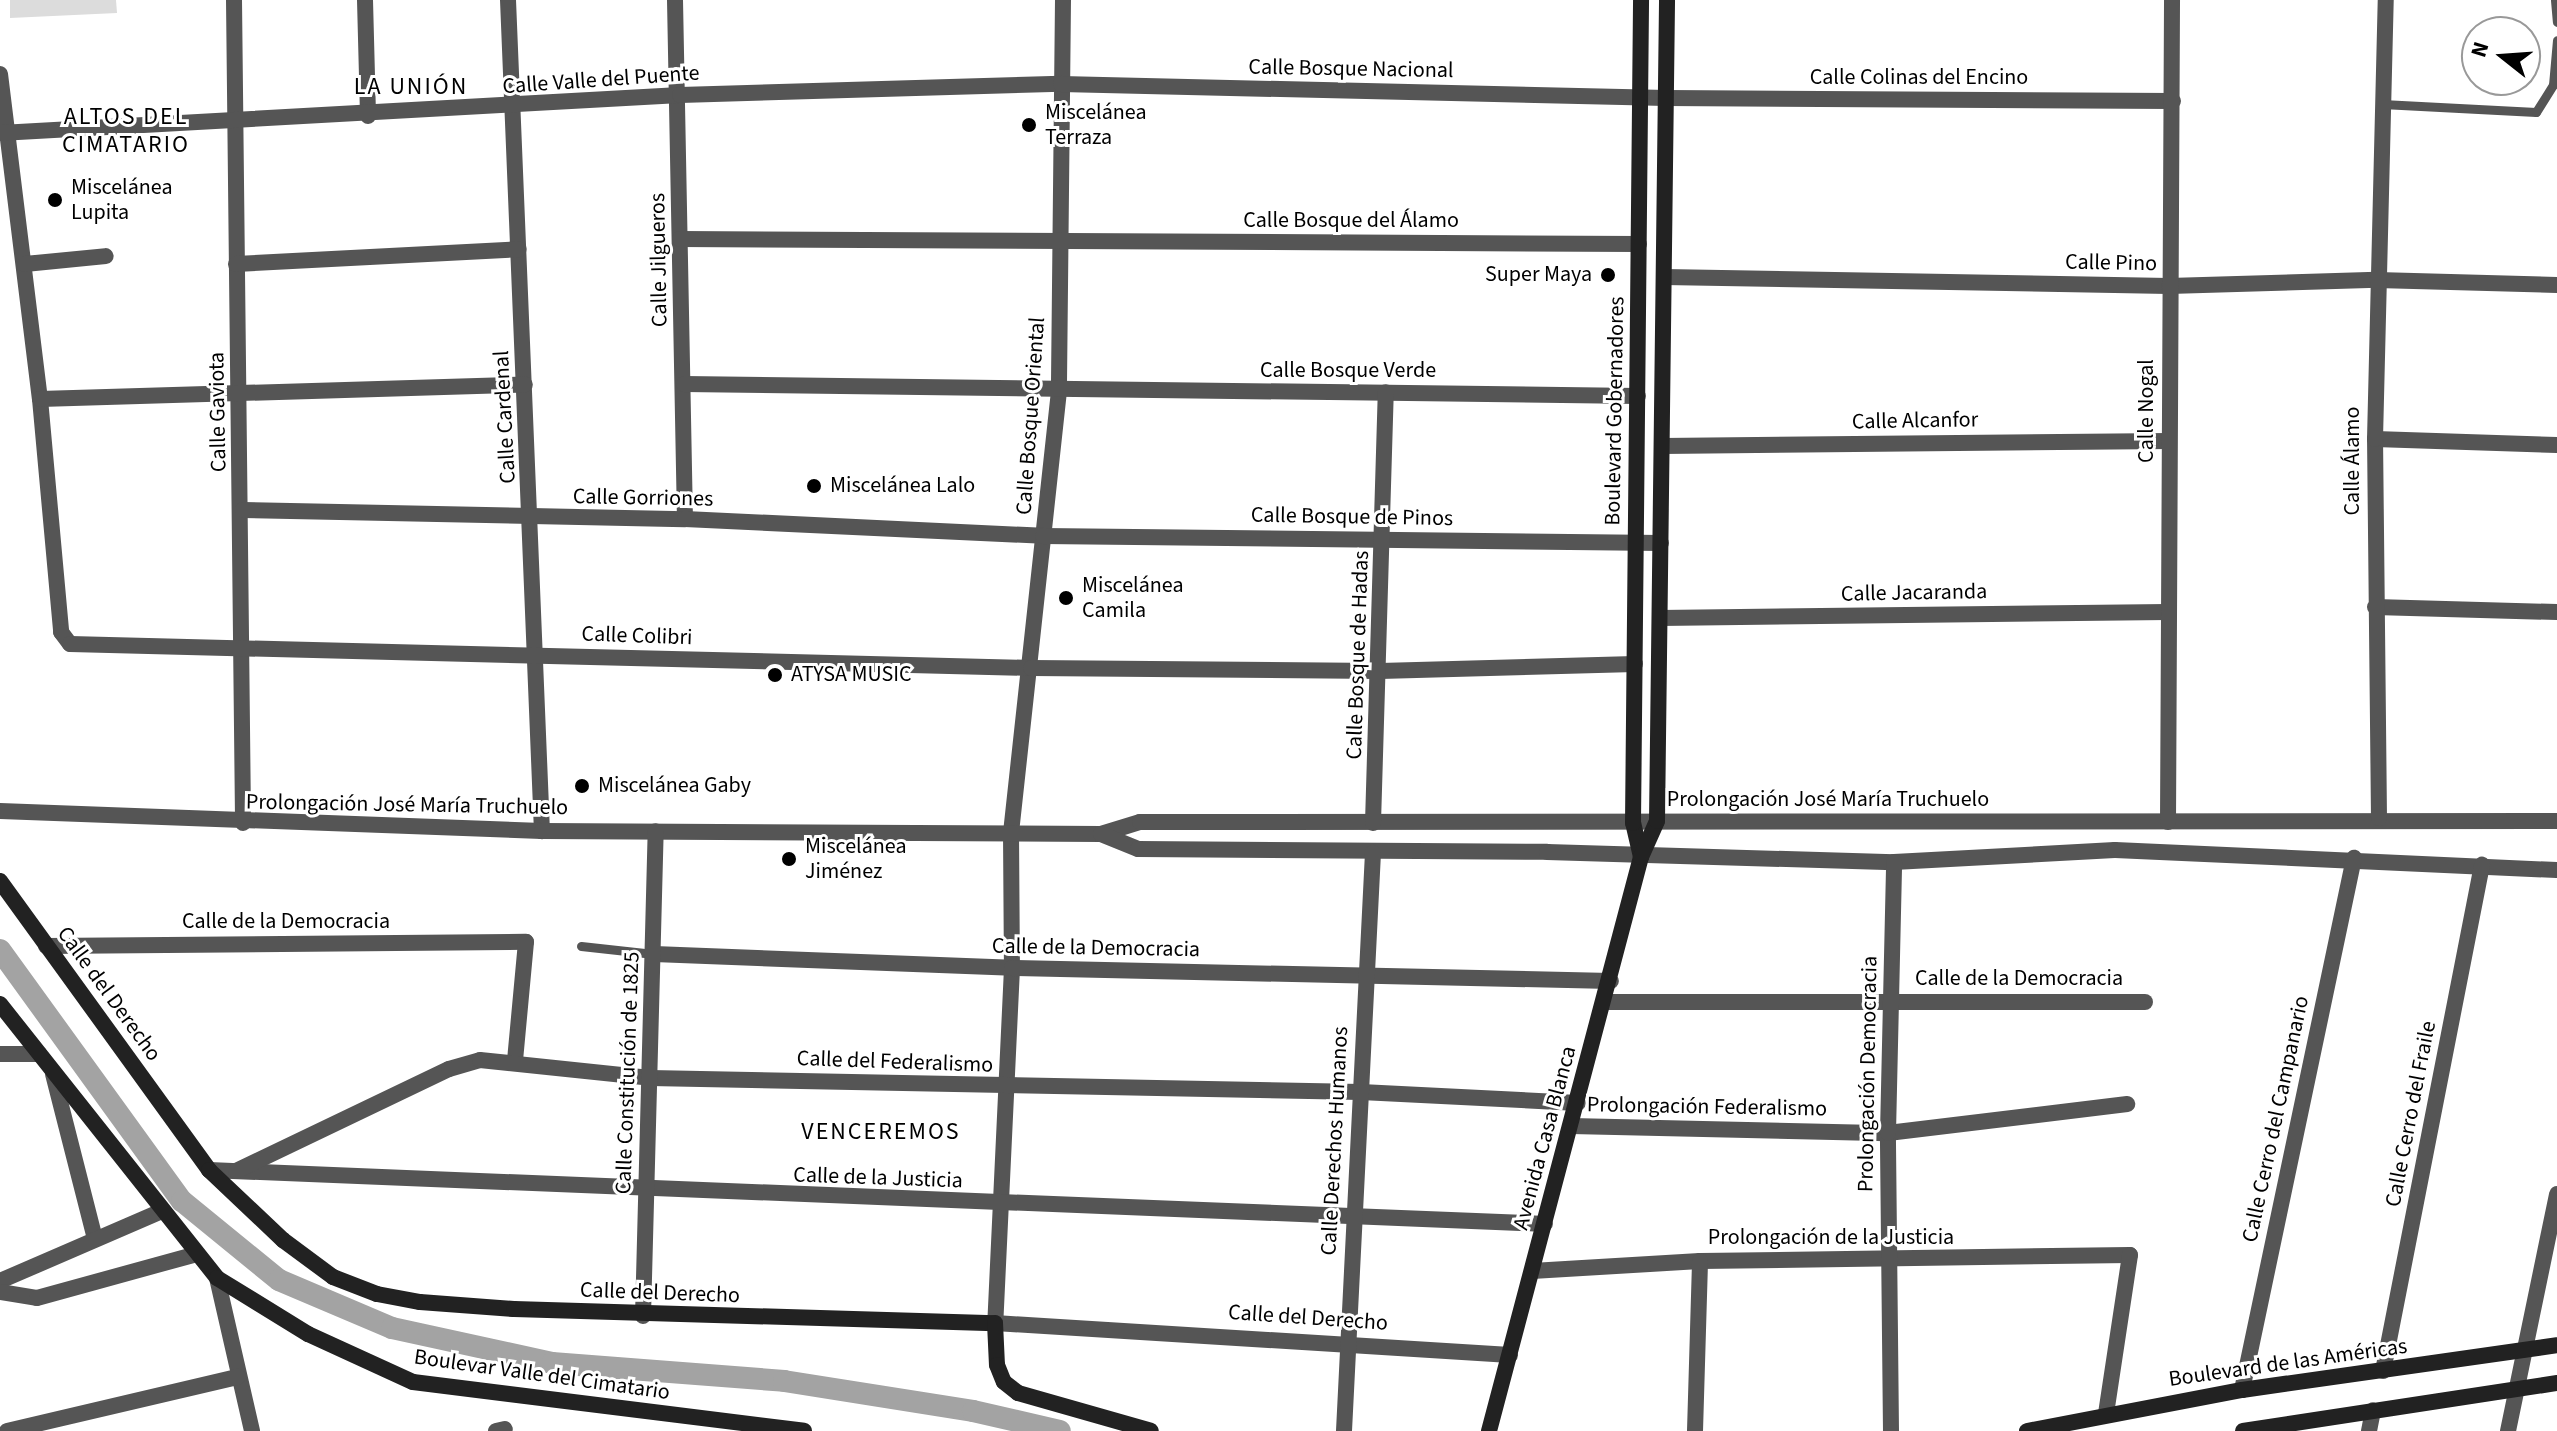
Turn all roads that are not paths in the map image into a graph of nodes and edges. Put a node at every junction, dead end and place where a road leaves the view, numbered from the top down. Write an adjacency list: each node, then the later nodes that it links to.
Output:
1 (234, 0): 22 (street, Calle Gaviota)
2 (365, 0): 21 (street)
3 (508, 0): 20 (street, Calle Cardenal)
4 (675, 0): 15 (street, Calle Jilgueros)
5 (1063, 0): 14 (street, Calle Bosque Oriental)
6 (1641, 0): 16 (main road, Boulevard Gobernadores)
7 (1667, 0): 17 (main road)
8 (2172, 0): 18 (street, Calle Nogal)
9 (2386, 0): 19 (street, Calle Álamo)
10 (2555, 0): 11 (lane)
11 (2557, 22)
12 (2557, 40): 19 (lane)
13 (0, 74): 23 (street)
14 (1061, 84): 15 (street, Calle Valle del Puente); 16 (street, Calle Bosque Nacional); 25 (street, Calle Bosque Oriental)
15 (680, 95): 20 (street, Calle Valle del Puente); 24 (street, Calle Jilgueros)
16 (1640, 95): 17 (street); 26 (main road, Boulevard Gobernadores)
17 (1666, 98): 18 (street, Calle Colinas del Encino); 31 (main road)
18 (2173, 101): 34 (street, Calle Nogal)
19 (2382, 104): 32 (street, Calle Álamo)
20 (511, 108): 21 (street, Calle Valle del Puente); 27 (street, Calle Cardenal)
21 (368, 116): 22 (street, Calle Valle del Puente)
22 (235, 118): 23 (street, Calle Valle del Puente); 30 (street, Calle Gaviota)
23 (3, 132): 29 (street)
24 (680, 239): 25 (street, Calle Bosque del Álamo); 35 (street, Calle Jilgueros)
25 (1062, 241): 26 (street, Calle Bosque del Álamo); 37 (street, Calle Bosque Oriental)
26 (1639, 244): 40 (main road, Boulevard Gobernadores)
27 (519, 249): 30 (street); 36 (street, Calle Cardenal)
28 (106, 256): 29 (street)
29 (25, 264): 41 (street)
30 (236, 264): 39 (street, Calle Gaviota)
31 (1664, 277): 34 (street, Calle Pino); 45 (main road)
32 (2377, 280): 33 (street, Calle Pino); 34 (street, Calle Pino); 42 (street, Calle Álamo)
33 (2557, 285)
34 (2169, 286): 43 (street, Calle Nogal)
35 (684, 384): 37 (street, Calle Bosque Verde); 48 (street, Calle Jilgueros)
36 (525, 385): 39 (street); 47 (street, Calle Cardenal)
37 (1059, 391): 38 (street, Calle Bosque Verde); 49 (street, Calle Bosque Oriental)
38 (1386, 392): 40 (street, Calle Bosque Verde); 50 (street, Calle Bosque de Hadas)
39 (240, 395): 41 (street); 46 (street, Calle Gaviota)
40 (1638, 396): 51 (main road, Boulevard Gobernadores)
41 (40, 399): 57 (street, Calle Colibri)
42 (2375, 439): 44 (street); 53 (street, Calle Álamo)
43 (2169, 441): 45 (street, Calle Alcanfor); 54 (street, Calle Nogal)
44 (2557, 445)
45 (1662, 446): 52 (main road)
46 (243, 510): 47 (street, Calle Gorriones); 57 (street, Calle Gaviota)
47 (533, 519): 48 (street, Calle Gorriones); 58 (street, Calle Cardenal)
48 (685, 519): 49 (street, Calle Gorriones)
49 (1043, 536): 50 (street, Calle Bosque de Pinos); 60 (street, Calle Bosque Oriental)
50 (1385, 539): 51 (street, Calle Bosque de Pinos); 61 (street, Calle Bosque de Hadas)
51 (1636, 543): 52 (street, Calle Bosque de Pinos); 59 (main road, Boulevard Gobernadores)
52 (1661, 543): 56 (main road)
53 (2375, 607): 55 (street); 63 (street, Calle Álamo)
54 (2168, 612): 56 (street, Calle Jacaranda); 66 (street, Calle Nogal)
55 (2557, 612)
56 (1660, 618): 64 (main road)
57 (243, 647): 58 (street, Calle Colibri); 67 (street, Calle Gaviota)
58 (536, 655): 60 (street, Calle Colibri); 70 (street, Calle Cardenal)
59 (1635, 664): 61 (street, Calle Colibri); 69 (main road, Boulevard Gobernadores)
60 (1031, 668): 61 (street, Calle Colibri); 72 (street, Calle Bosque Oriental)
61 (1380, 671): 68 (street, Calle Bosque de Hadas)
62 (0, 811): 67 (street, Prolongación José María Truchuelo)
63 (2379, 818): 65 (street, Prolongación José María Truchuelo); 66 (street, Prolongación José María Truchuelo)
64 (1657, 821): 66 (street, Prolongación José María Truchuelo); 69 (street, Prolongación José María Truchuelo); 75 (main road, Avenida Casa Blanca)
65 (2557, 821)
66 (2168, 822)
67 (243, 823): 70 (street, Prolongación José María Truchuelo)
68 (1373, 823): 69 (street, Prolongación José María Truchuelo); 73 (street, Prolongación José María Truchuelo)
69 (1633, 823): 75 (main road, Avenida Casa Blanca)
70 (542, 831): 71 (street, Prolongación José María Truchuelo)
71 (656, 831): 72 (street, Prolongación José María Truchuelo); 83 (street, Calle Constitución de 1825)
72 (1011, 833): 73 (street, Prolongación José María Truchuelo); 84 (street, Calle Bosque Oriental)
73 (1101, 834): 74 (street, Prolongación José María Truchuelo)
74 (1373, 853): 75 (street, Prolongación José María Truchuelo); 85 (street, Calle Derechos Humanos)
75 (1641, 857): 77 (street, Prolongación José María Truchuelo); 86 (main road, Avenida Casa Blanca)
76 (2354, 858): 77 (street, Prolongación José María Truchuelo); 78 (street); 128 (street, Calle Cerro del Campanario)
77 (1894, 862): 87 (street, Prolongación Democracia)
78 (2482, 865): 79 (street); 124 (street, Calle Cerro del Fraile)
79 (2557, 870)
80 (0, 881): 81 (main road, Calle del Derecho)
81 (46, 946): 93 (street, Calle de la Democracia); 102 (main road, Calle del Derecho)
82 (581, 946): 83 (lane, Calle de la Democracia)
83 (654, 954): 84 (street, Calle de la Democracia); 95 (street, Calle Constitución de 1825)
84 (1012, 968): 85 (street, Calle de la Democracia); 96 (street, Calle Bosque Oriental)
85 (1366, 976): 86 (street, Calle de la Democracia); 97 (street, Calle Derechos Humanos)
86 (1611, 981): 88 (main road, Avenida Casa Blanca)
87 (1889, 1001): 88 (street, Calle de la Democracia); 89 (street, Calle de la Democracia); 101 (street, Prolongación Democracia)
88 (1605, 1002): 98 (main road, Avenida Casa Blanca)
89 (2145, 1002)
90 (0, 1004): 92 (main road, Boulevar Valle del Cimatario)
91 (0, 1054): 92 (street)
92 (39, 1054): 94 (main road, Boulevar Valle del Cimatario)
93 (515, 1061): 95 (street, Calle del Federalismo); 103 (street, Calle del Federalismo)
94 (53, 1074): 107 (main road, Boulevar Valle del Cimatario); 110 (street)
95 (650, 1078): 96 (street, Calle del Federalismo); 104 (street, Calle Constitución de 1825)
96 (1007, 1087): 97 (street, Calle del Federalismo); 106 (street, Calle Bosque Oriental)
97 (1361, 1092): 98 (street, Calle del Federalismo); 108 (street, Calle Derechos Humanos)
98 (1578, 1103): 100 (main road, Avenida Casa Blanca)
99 (2127, 1104): 101 (street, Prolongación Federalismo)
100 (1571, 1126): 101 (street, Prolongación Federalismo); 109 (main road, Avenida Casa Blanca)
101 (1888, 1133): 113 (street, Prolongación Democracia)
102 (209, 1170): 103 (street, Calle de la Justicia); 118 (main road, Calle del Derecho)
103 (236, 1171): 104 (street, Calle de la Justicia)
104 (646, 1191): 106 (street, Calle de la Justicia); 118 (street, Calle Constitución de 1825)
105 (2557, 1194): 122 (street)
106 (1001, 1205): 108 (street, Calle de la Justicia); 119 (street, Calle Bosque Oriental)
107 (162, 1211): 110 (street); 111 (main road, Boulevar Valle del Cimatario)
108 (1353, 1215): 109 (street, Calle de la Justicia); 120 (street, Calle Derechos Humanos)
109 (1545, 1224): 114 (main road, Avenida Casa Blanca)
110 (95, 1239): 116 (street)
111 (197, 1254): 115 (main road, Boulevar Valle del Cimatario); 117 (street)
112 (1700, 1261): 113 (street, Prolongación de la Justicia); 114 (street, Prolongación de la Justicia); 137 (street)
113 (1888, 1261): 130 (street, Prolongación de la Justicia); 138 (street, Prolongación Democracia)
114 (1532, 1271): 123 (main road, Avenida Casa Blanca)
115 (217, 1278): 125 (street); 133 (main road, Boulevar Valle del Cimatario)
116 (0, 1281)
117 (0, 1292)
118 (643, 1316): 119 (main road, Calle del Derecho)
119 (995, 1323): 120 (street, Calle del Derecho); 134 (main road)
120 (1347, 1342): 123 (street, Calle del Derecho); 135 (street, Calle Derechos Humanos)
121 (2557, 1345): 122 (main road, Boulevard de las Américas)
122 (2526, 1349): 124 (main road, Boulevard de las Américas); 127 (street)
123 (1510, 1355): 136 (main road, Avenida Casa Blanca)
124 (2383, 1371): 128 (main road, Boulevard de las Américas)
125 (238, 1377): 131 (street); 132 (street)
126 (2557, 1383): 127 (main road)
127 (2517, 1388): 129 (main road); 142 (street)
128 (2242, 1390): 130 (main road, Boulevard de las Américas)
129 (2373, 1410): 140 (main road); 141 (street)
130 (2106, 1413): 139 (main road, Boulevard de las Américas)
131 (7, 1431)
132 (252, 1431)
133 (804, 1431)
134 (1151, 1431)
135 (1344, 1431)
136 (1489, 1431)
137 (1695, 1431)
138 (1891, 1431)
139 (2027, 1431)
140 (2243, 1431)
141 (2369, 1431)
142 (2508, 1431)

